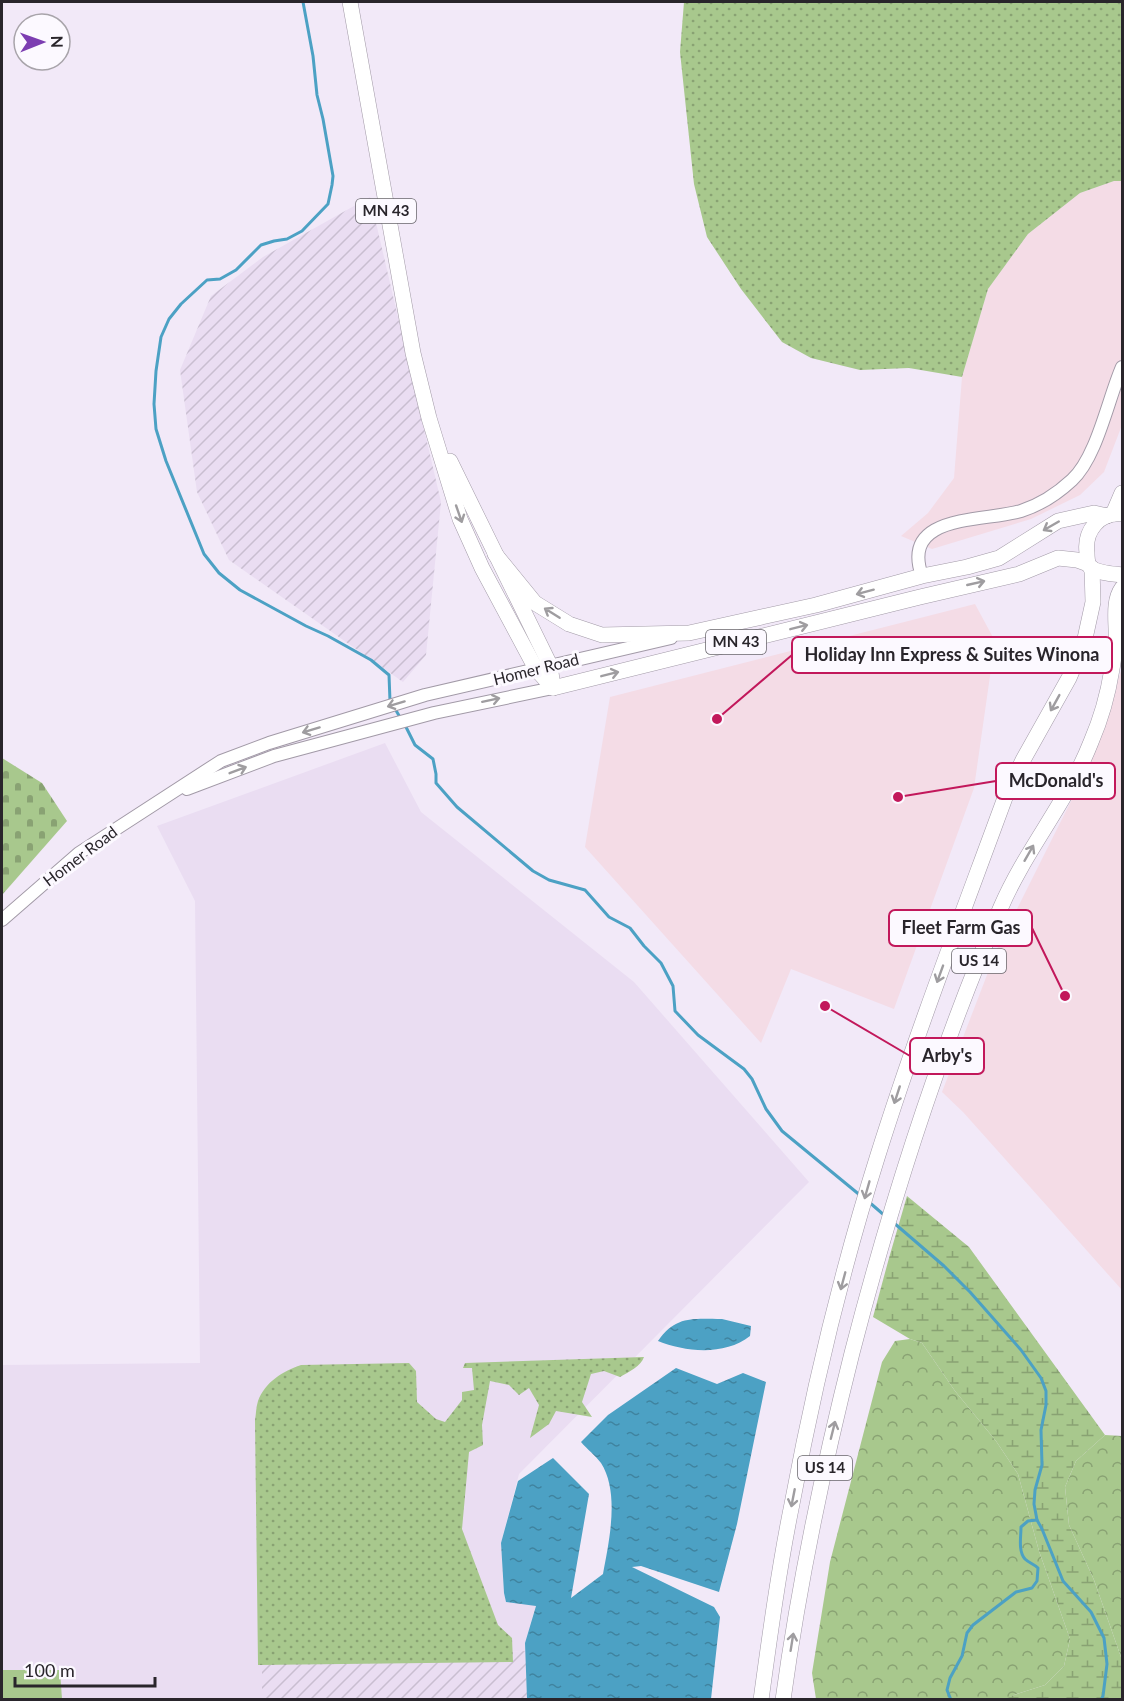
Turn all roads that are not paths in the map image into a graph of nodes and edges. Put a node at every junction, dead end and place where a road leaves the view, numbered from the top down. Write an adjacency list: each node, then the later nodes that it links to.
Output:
1 (350, 2): 3 (main road, MN 43)
2 (1122, 367): 9 (street)
3 (429, 418): 6 (main road, MN 43); 12 (main road, MN 43, one-way to 12)
4 (1122, 493): 5 (main road, US 14)
5 (1114, 515): 7 (main road, US 14); 9 (main road, MN 43, one-way to 9)
6 (495, 554): 11 (main road, MN 43, one-way to 6); 12 (main road, MN 43)
7 (1090, 566): 8 (main road); 13 (main road, Homer Road / MN 43, one-way to 7); 16 (main road, US 14, one-way to 16)
8 (1122, 575)
9 (922, 576): 11 (main road, Homer Road / MN 43, one-way to 11)
10 (1122, 588): 17 (main road, US 14, one-way to 10)
11 (689, 633): 12 (street, Homer Road)
12 (543, 667): 13 (main road, MN 43); 14 (street, Homer Road, one-way to 14)
13 (553, 688): 14 (street, Homer Road, one-way to 13)
14 (163, 798): 15 (street, Homer Road)
15 (2, 920)
16 (761, 1700)
17 (783, 1700)

